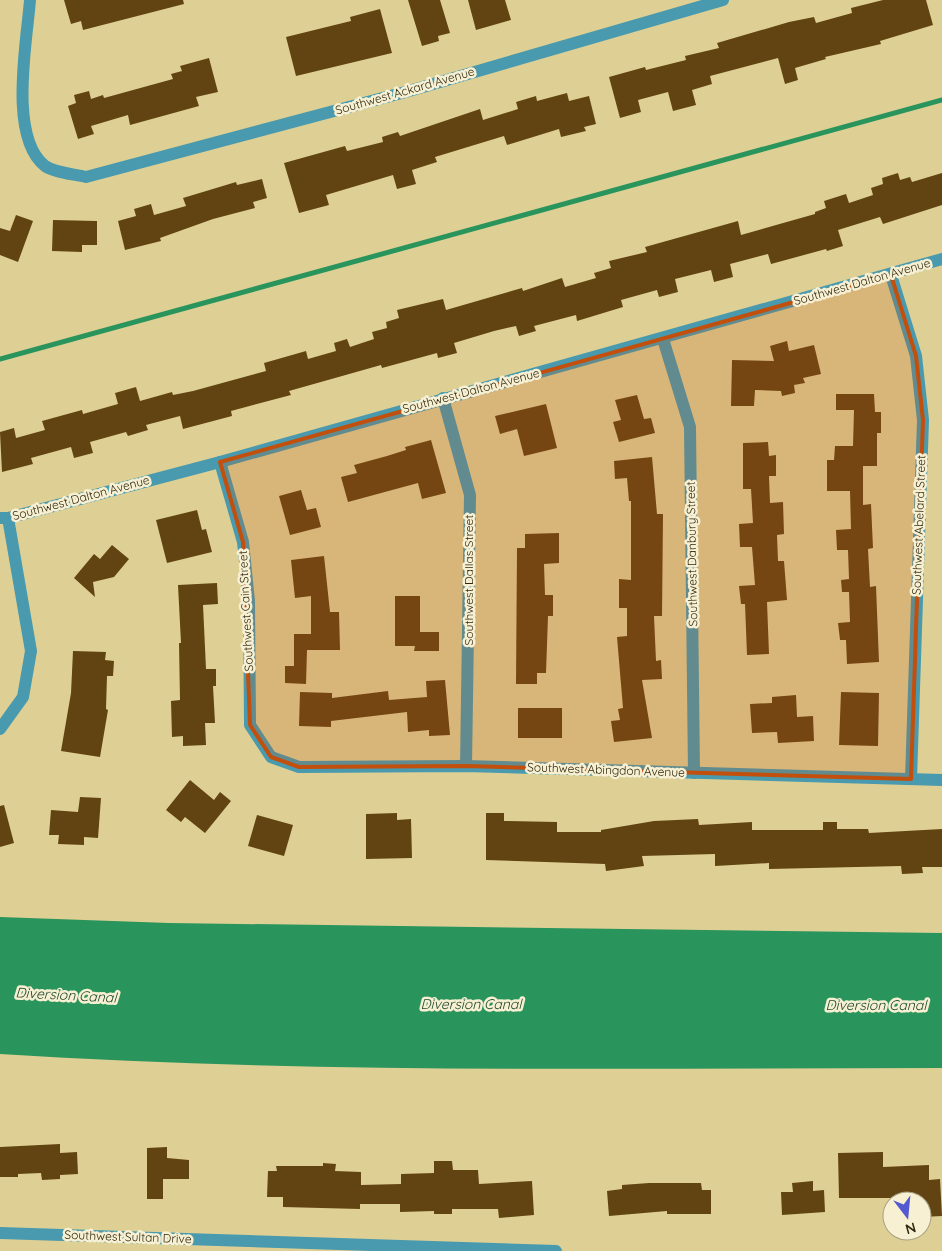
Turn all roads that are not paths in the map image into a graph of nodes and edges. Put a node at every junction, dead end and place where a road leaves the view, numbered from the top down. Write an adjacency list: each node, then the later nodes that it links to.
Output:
1 (30, 0): 2 (street, Southwest Ackard Avenue)
2 (723, 0)
3 (942, 259): 4 (street, Southwest Dalton Avenue)
4 (891, 274): 5 (street, Southwest Dalton Avenue); 13 (street, Southwest Abelard Street)
5 (663, 339): 6 (street, Southwest Dalton Avenue); 12 (street, Southwest Danbury Street)
6 (443, 398): 7 (street, Southwest Dalton Avenue); 11 (street, Southwest Dallas Street)
7 (220, 462): 8 (street, Southwest Dalton Avenue); 10 (street, Southwest Cain Street)
8 (4, 518): 9 (street)
9 (0, 729)
10 (271, 757): 11 (street, Southwest Abingdon Avenue)
11 (466, 766): 12 (street, Southwest Abingdon Avenue)
12 (694, 773): 13 (street, Southwest Abingdon Avenue)
13 (911, 779): 14 (street, Southwest Abingdon Avenue)
14 (942, 780)
15 (0, 1233): 16 (street, Southwest Sultan Drive)
16 (556, 1251)

